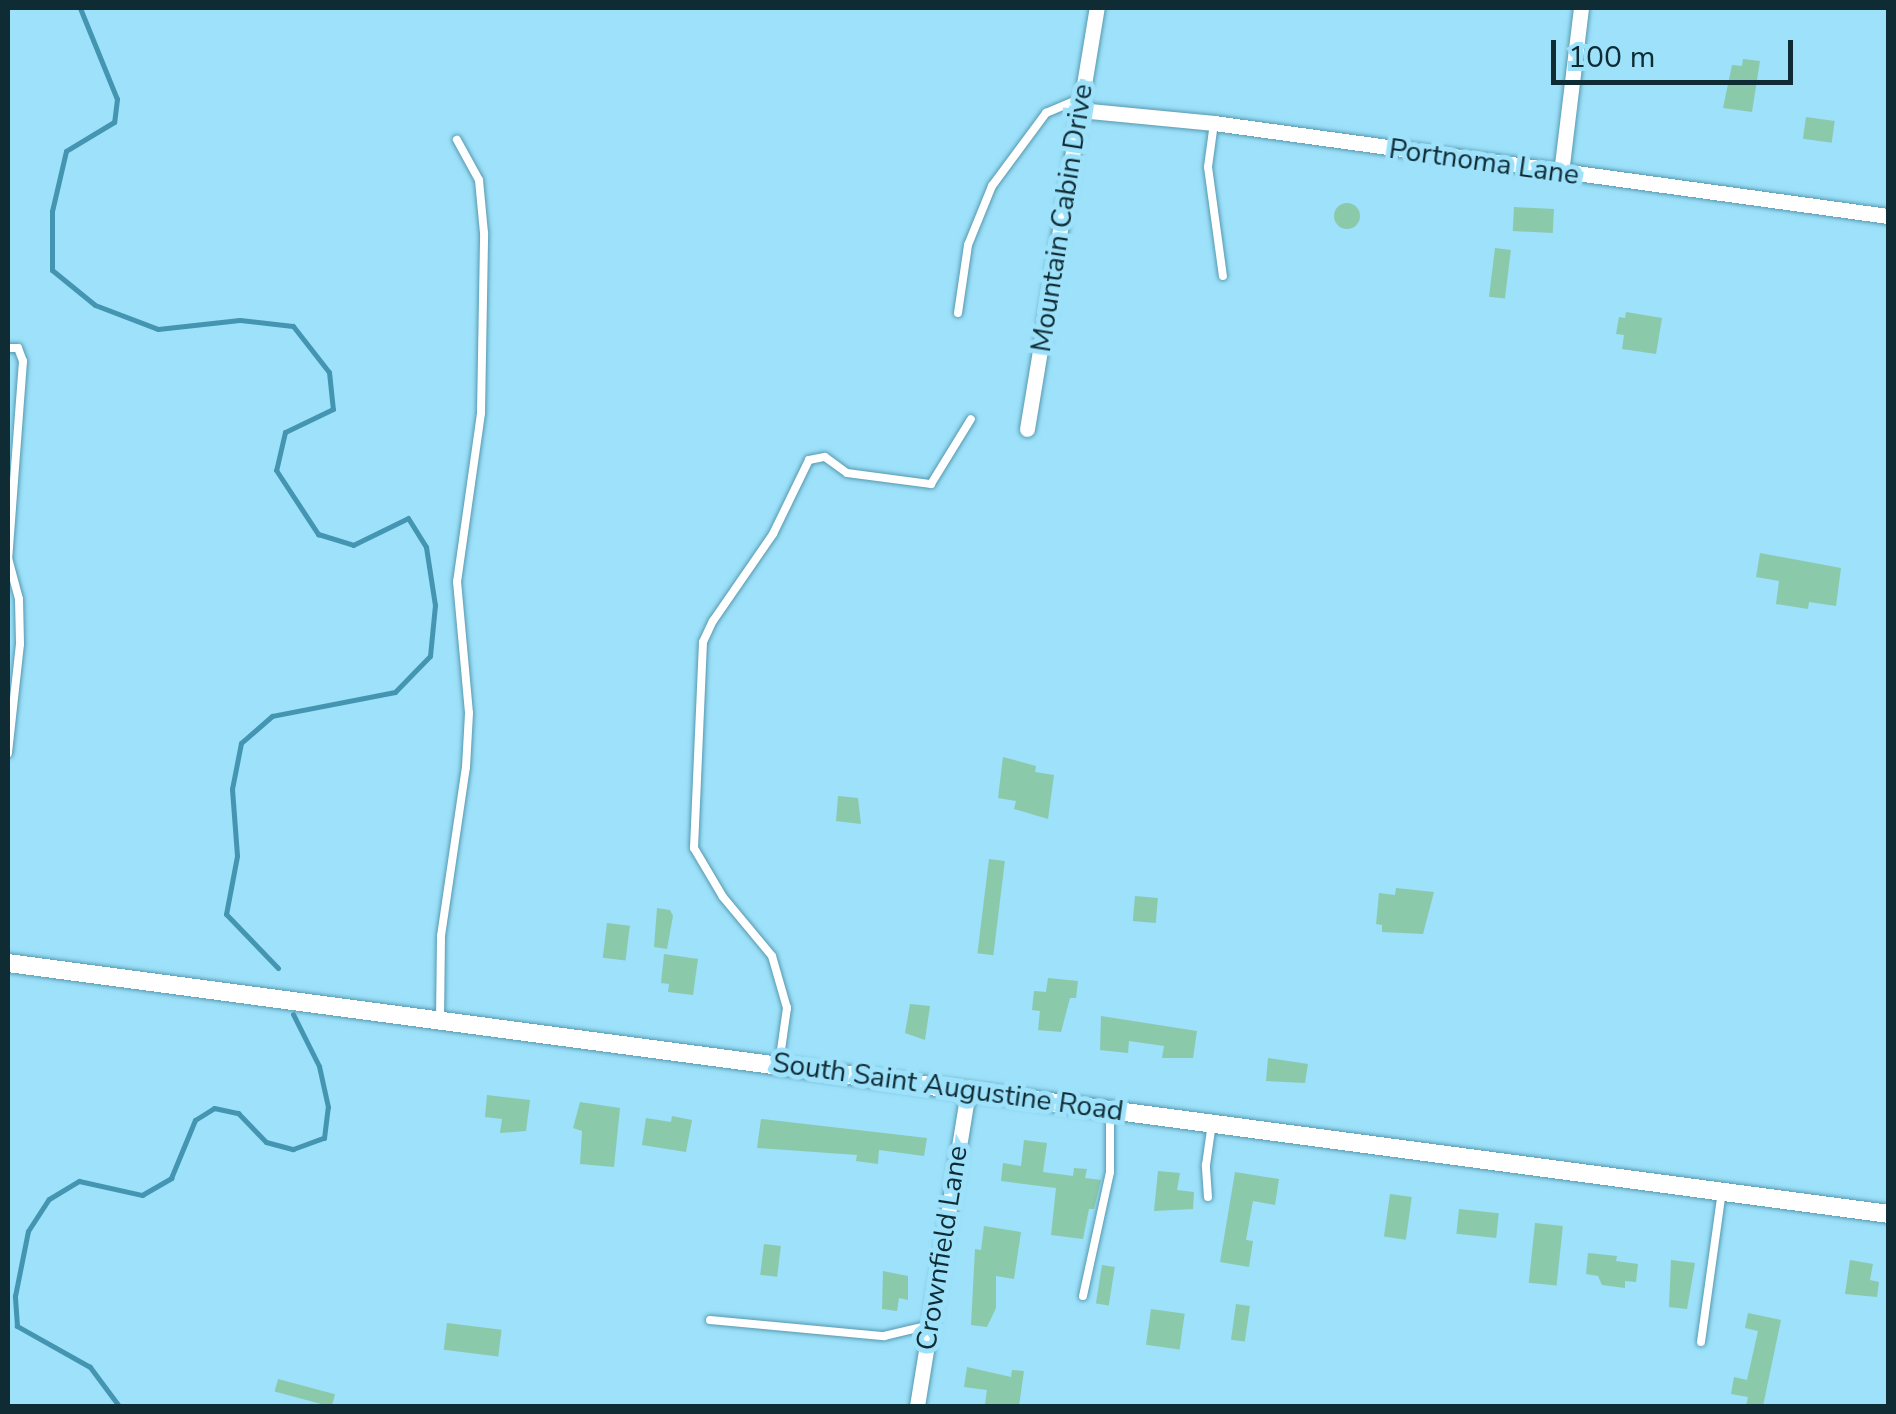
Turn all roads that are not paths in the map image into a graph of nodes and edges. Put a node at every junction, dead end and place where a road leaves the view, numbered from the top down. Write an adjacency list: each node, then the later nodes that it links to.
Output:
1 (1097, 8): 3 (street, Mountain Cabin Drive)
2 (1581, 8): 6 (street)
3 (1080, 104): 4 (street, Portnoma Lane); 9 (lane); 12 (street, Mountain Cabin Drive)
4 (1214, 123): 6 (street, Portnoma Lane); 8 (lane)
5 (457, 140): 16 (lane)
6 (1561, 173): 7 (street, Portnoma Lane)
7 (1888, 216)
8 (1223, 276)
9 (958, 313)
10 (8, 348): 13 (lane)
11 (971, 419): 17 (lane)
12 (1027, 430)
13 (8, 558): 14 (lane)
14 (8, 753)
15 (8, 963): 16 (street, South Saint Augustine Road)
16 (440, 1020): 17 (street, South Saint Augustine Road)
17 (779, 1064): 18 (street, South Saint Augustine Road)
18 (968, 1090): 19 (street, South Saint Augustine Road); 26 (street, Crownfield Lane)
19 (1110, 1109): 20 (street, South Saint Augustine Road); 24 (lane)
20 (1212, 1123): 21 (street, South Saint Augustine Road); 22 (lane)
21 (1722, 1191): 23 (street, South Saint Augustine Road); 27 (lane)
22 (1208, 1197)
23 (1888, 1214)
24 (1083, 1296)
25 (710, 1320): 26 (lane)
26 (930, 1325): 28 (street, Crownfield Lane)
27 (1701, 1342)
28 (917, 1406)

